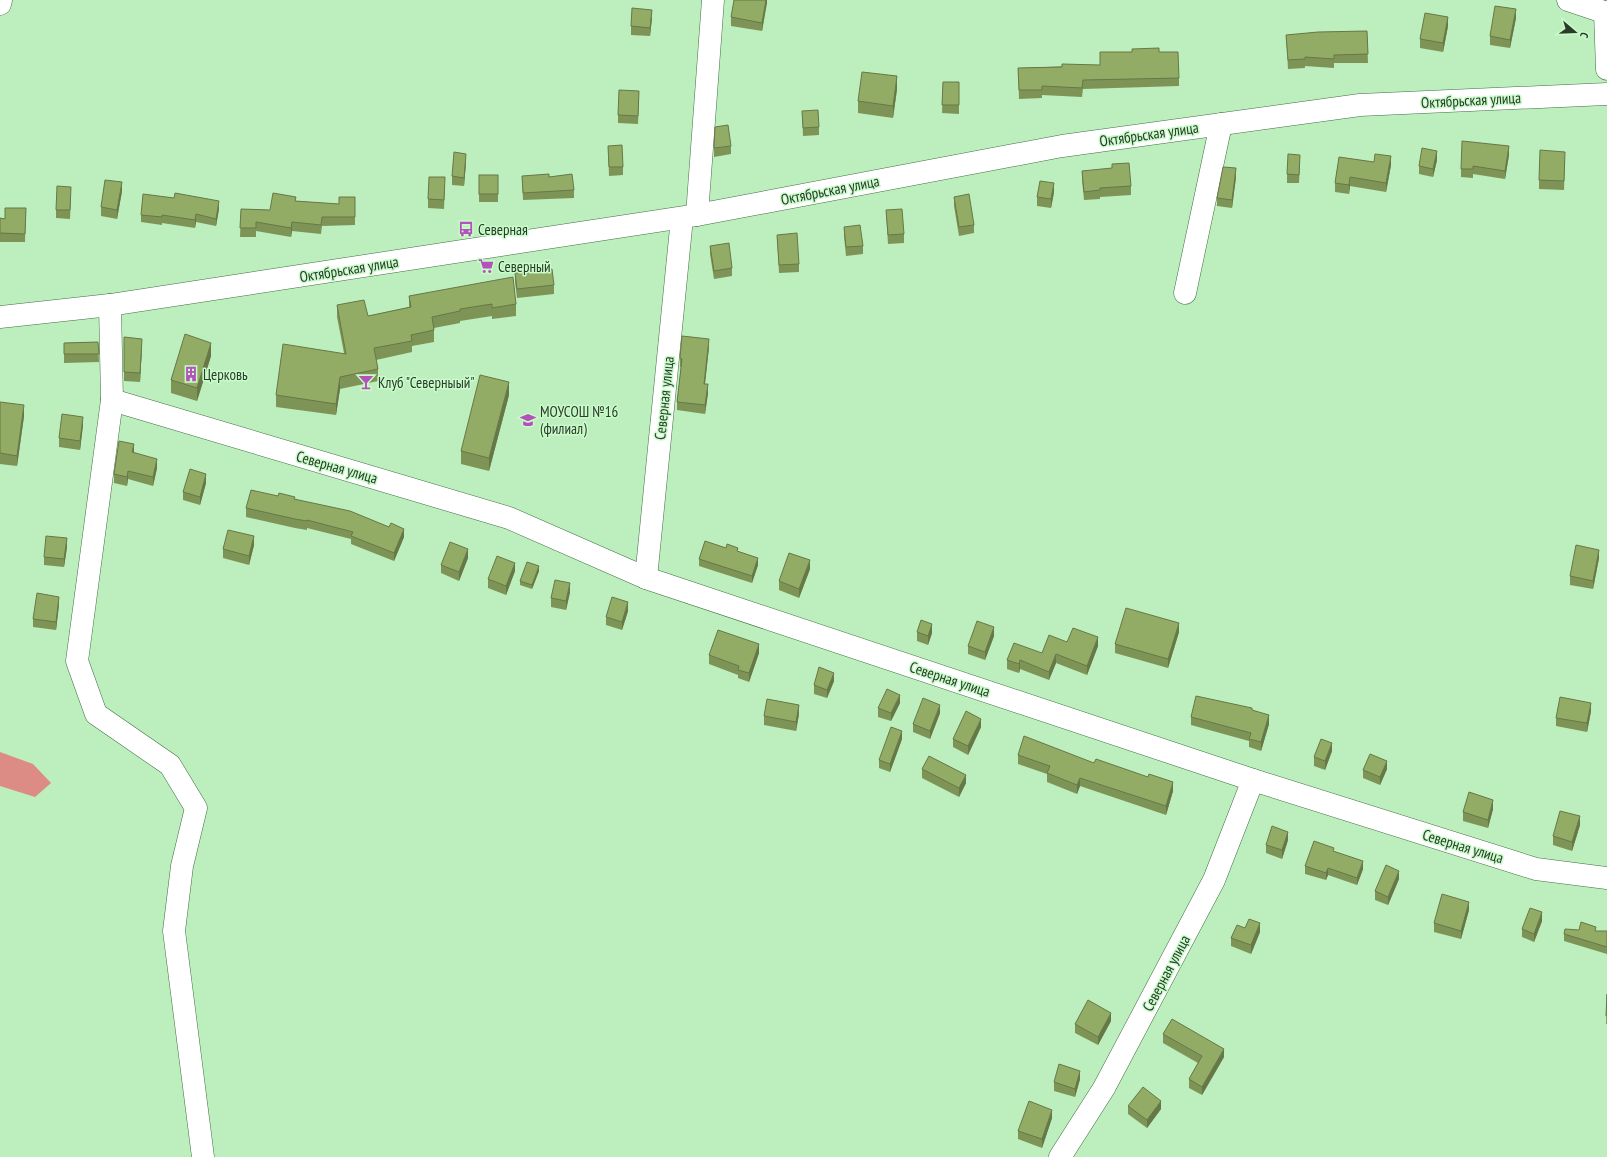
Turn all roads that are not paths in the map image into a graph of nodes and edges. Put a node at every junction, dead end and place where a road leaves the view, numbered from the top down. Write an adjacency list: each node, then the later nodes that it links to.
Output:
1 (2, 0): 4 (street)
2 (713, 0): 9 (street)
3 (1568, 0): 5 (street)
4 (0, 4)
5 (1606, 12): 6 (street)
6 (1607, 69)
7 (1607, 94): 8 (street, Октябрьская улица)
8 (1222, 124): 9 (street, Октябрьская улица); 10 (street)
9 (689, 217): 11 (street, Октябрьская улица); 14 (street, Северная улица)
10 (1185, 293)
11 (110, 305): 12 (street, Октябрьская улица); 13 (street)
12 (0, 317)
13 (112, 400): 14 (street, Северная улица); 17 (street)
14 (646, 578): 15 (street, Северная улица)
15 (1253, 780): 16 (street, Северная улица); 18 (street, Северная улица)
16 (1606, 874)
17 (202, 1157)
18 (1060, 1157)

